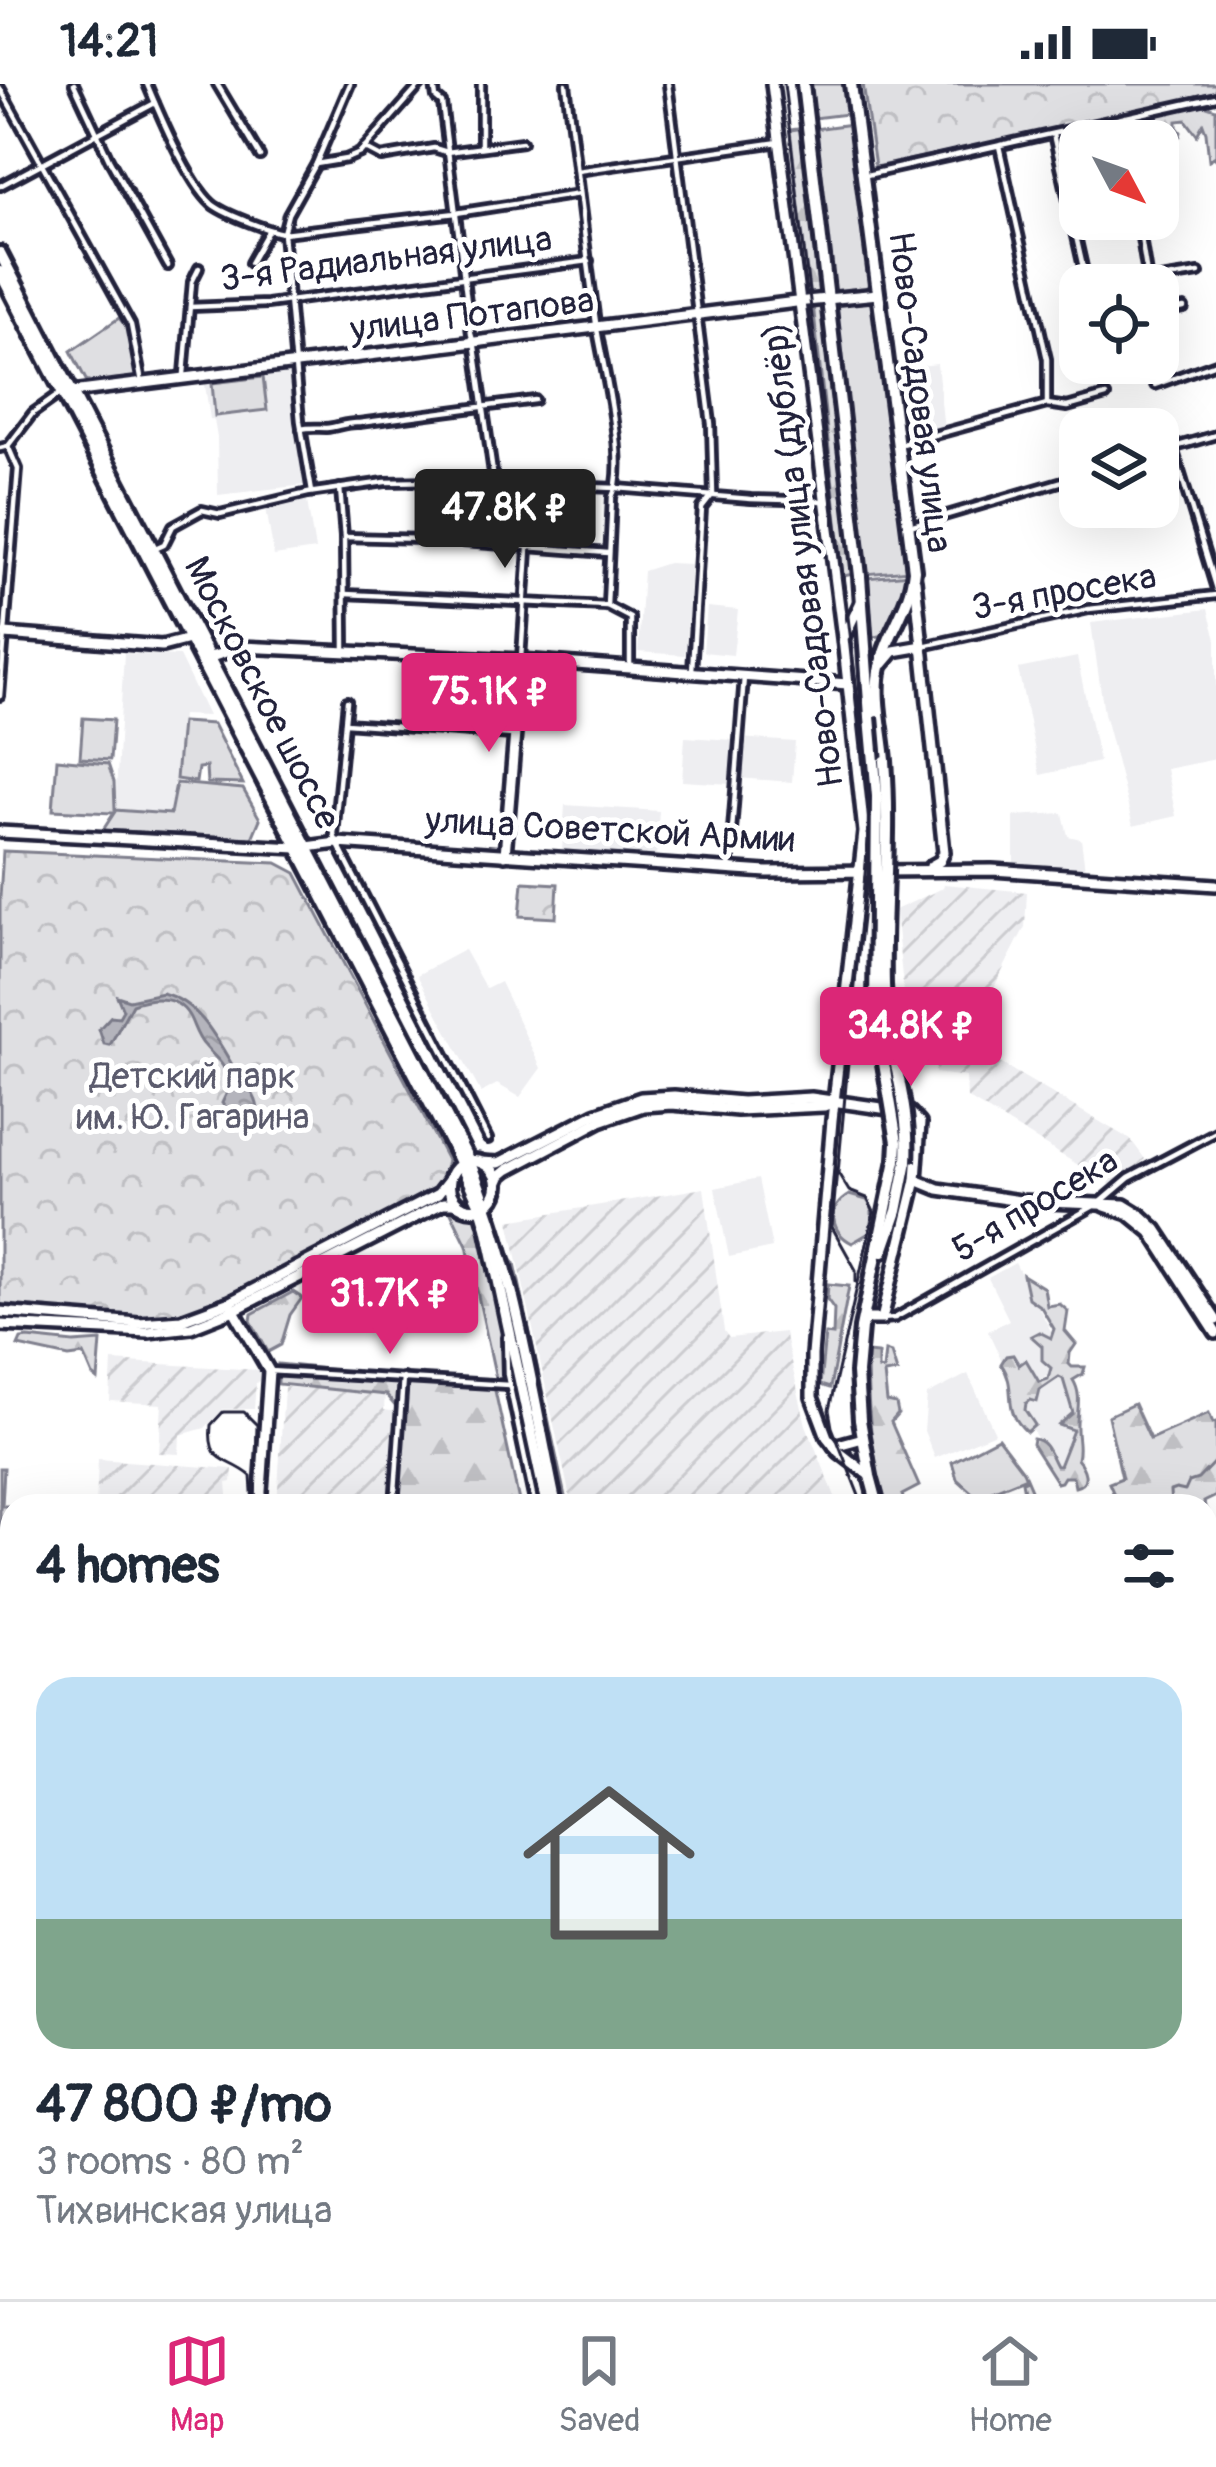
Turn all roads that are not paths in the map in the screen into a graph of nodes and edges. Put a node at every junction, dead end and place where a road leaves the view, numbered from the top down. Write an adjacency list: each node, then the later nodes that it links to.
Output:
1 (74, 84): 18 (street)
2 (147, 84): 15 (street)
3 (217, 84): 26 (street)
4 (350, 84): 29 (street)
5 (421, 84): 24 (street)
6 (434, 84): 25 (street)
7 (481, 84): 22 (street)
8 (566, 84): 30 (street)
9 (668, 84): 27 (street)
10 (772, 84): 21 (street, Ново-Садовая улица (дублёр))
11 (803, 84): 48 (main road, Ново-Садовая улица)
12 (851, 84): 31 (main road, Ново-Садовая улица)
13 (0, 88): 28 (street)
14 (1216, 97): 16 (street)
15 (155, 103): 18 (street); 35 (street)
16 (1125, 117): 17 (street); 19 (street)
17 (1127, 120)
18 (98, 133): 28 (street); 42 (street)
19 (1053, 134): 23 (street); 41 (street)
20 (522, 142): 22 (street)
21 (779, 142): 27 (street); 50 (street, Ново-Садовая улица (дублёр))
22 (482, 146): 25 (street)
23 (999, 146): 31 (street); 65 (street)
24 (364, 148): 25 (street); 29 (street)
25 (447, 152): 34 (street)
26 (260, 156)
27 (678, 157): 30 (street); 54 (street)
28 (42, 163): 32 (street); 60 (street)
29 (316, 164): 36 (street)
30 (577, 171): 33 (street)
31 (862, 176): 47 (main road, Ново-Садовая улица)
32 (0, 187)
33 (579, 194): 34 (street); 39 (street)
34 (456, 212): 36 (street); 46 (street)
35 (269, 231): 36 (street); 40 (street)
36 (283, 233): 49 (street)
37 (1141, 240): 45 (street)
38 (0, 253): 62 (main road, Московское шоссе)
39 (589, 261): 46 (street, 3-я Радиальная улица); 55 (street)
40 (250, 262)
41 (1082, 264)
42 (168, 266)
43 (0, 267): 62 (main road, Московское шоссе)
44 (199, 268): 51 (street)
45 (1199, 273)
46 (464, 278): 49 (street, 3-я Радиальная улица); 56 (street)
47 (878, 294): 48 (street, улица Потапова); 69 (main road, Ново-Садовая улица)
48 (829, 298): 50 (street, улица Потапова); 90 (main road, Ново-Садовая улица)
49 (289, 300): 51 (street, 3-я Радиальная улица); 58 (street)
50 (800, 301): 54 (street, улица Потапова); 80 (street, Ново-Садовая улица (дублёр))
51 (190, 307): 59 (street)
52 (1184, 308): 53 (street)
53 (1179, 309)
54 (698, 314): 55 (street, улица Потапова); 79 (street)
55 (597, 327): 56 (street, улица Потапова); 77 (street)
56 (473, 342): 58 (street, улица Потапова); 66 (street)
57 (1216, 363): 61 (street)
58 (296, 364): 59 (street, улица Потапова); 67 (street)
59 (184, 378): 60 (street, улица Потапова)
60 (142, 384): 62 (street, улица Потапова)
61 (1155, 385)
62 (68, 392): 71 (street); 84 (main road, Московское шоссе); 96 (main road, Московское шоссе)
63 (1106, 396): 65 (street)
64 (535, 400): 66 (street)
65 (1047, 404): 69 (street)
66 (484, 406): 67 (street); 73 (street)
67 (301, 429): 78 (street)
68 (1216, 435): 70 (street)
69 (897, 446): 81 (main road, Ново-Садовая улица)
70 (1179, 446)
71 (4, 447): 94 (street)
72 (1179, 468): 87 (street)
73 (494, 480): 75 (street); 76 (street)
74 (1059, 482): 81 (street)
75 (532, 485): 77 (street); 83 (street)
76 (340, 488): 78 (street); 82 (street)
77 (617, 488): 79 (street); 85 (street)
78 (312, 493): 84 (street)
79 (712, 494): 80 (street); 102 (street)
80 (824, 502): 95 (street, Ново-Садовая улица (дублёр))
81 (908, 526): 86 (main road, Ново-Садовая улица)
82 (344, 537): 83 (street); 88 (street)
83 (527, 547): 85 (street); 89 (street)
84 (152, 550): 99 (main road, Московское шоссе)
85 (609, 553): 91 (street)
86 (914, 571): 93 (main road, Ново-Садовая улица); 97 (street)
87 (1216, 592): 97 (street, 3-я просека)
88 (345, 593): 89 (street); 98 (street)
89 (523, 600): 91 (street); 100 (street)
90 (861, 602): 92 (main road, Ново-Садовая улица); 95 (street)
91 (608, 606): 101 (street)
92 (865, 630): 93 (main road); 108 (main road, Ново-Садовая улица)
93 (893, 633): 103 (main road, Ново-Садовая улица)
94 (5, 634): 96 (street); 106 (street)
95 (843, 638): 105 (street, Ново-Садовая улица (дублёр))
96 (189, 639): 114 (main road, Московское шоссе)
97 (923, 646): 103 (street); 111 (street)
98 (345, 653): 99 (street); 100 (street)
99 (207, 659): 114 (main road, Московское шоссе)
100 (521, 660): 101 (street); 110 (street)
101 (630, 668): 102 (street)
102 (692, 673): 104 (street)
103 (878, 675): 108 (main road, Ново-Садовая улица)
104 (744, 677): 105 (street); 118 (street)
105 (848, 684): 119 (street, Ново-Садовая улица (дублёр))
106 (0, 696)
107 (346, 701): 109 (street)
108 (876, 716): 139 (main road, Ново-Садовая улица, bridge)
109 (345, 723): 110 (street); 113 (street)
110 (513, 735): 115 (street)
111 (942, 829): 116 (street); 117 (street)
112 (0, 832): 114 (street, улица Советской Армии)
113 (337, 843): 114 (street, улица Советской Армии); 115 (street, улица Советской Армии); 123 (street)
114 (302, 847): 124 (main road, Московское шоссе)
115 (505, 855): 118 (street, улица Советской Армии)
116 (914, 869): 117 (street, улица Советской Армии); 119 (street, улица Советской Армии)
117 (958, 869): 120 (street, улица Советской Армии)
118 (729, 870): 119 (street, улица Советской Армии)
119 (860, 871): 121 (street, Ново-Садовая улица (дублёр))
120 (1216, 885)
121 (834, 1102): 124 (street); 126 (street); 127 (street); 145 (street, Ново-Садовая улица (дублёр))
122 (1216, 1132): 128 (street, 5-я просека)
123 (488, 1138)
124 (469, 1162): 125 (main road); 127 (main road, Московское шоссе); 129 (main road, Московское шоссе)
125 (449, 1180): 130 (main road); 131 (street)
126 (916, 1180): 128 (street); 137 (street)
127 (497, 1184): 129 (main road)
128 (1098, 1204): 136 (street); 137 (street, 5-я просека); 140 (street)
129 (484, 1205): 130 (main road); 132 (main road, Московское шоссе); 135 (main road, Московское шоссе); 152 (main road, Московское шоссе)
130 (462, 1206): 131 (street)
131 (279, 1282): 133 (street)
132 (506, 1295): 135 (street); 153 (main road, Московское шоссе)
133 (232, 1306): 134 (street); 138 (street); 141 (street)
134 (0, 1312)
135 (506, 1312): 143 (street); 154 (main road, Московское шоссе)
136 (1214, 1315)
137 (881, 1319): 139 (street)
138 (0, 1325)
139 (861, 1328): 144 (main road, Ново-Садовая улица)
140 (1216, 1334)
141 (269, 1371): 142 (street); 148 (street)
142 (403, 1378): 143 (street); 149 (street)
143 (509, 1385): 146 (street)
144 (863, 1438): 145 (street); 147 (main road, Ново-Садовая улица)
145 (834, 1446): 147 (street, Ново-Садовая улица (дублёр))
146 (526, 1463): 150 (street); 151 (street)
147 (870, 1476): 155 (main road, Ново-Садовая улица)
148 (261, 1494)
149 (395, 1494)
150 (543, 1494)
151 (543, 1494)
152 (546, 1494)
153 (546, 1494)
154 (546, 1494)
155 (875, 1494)

